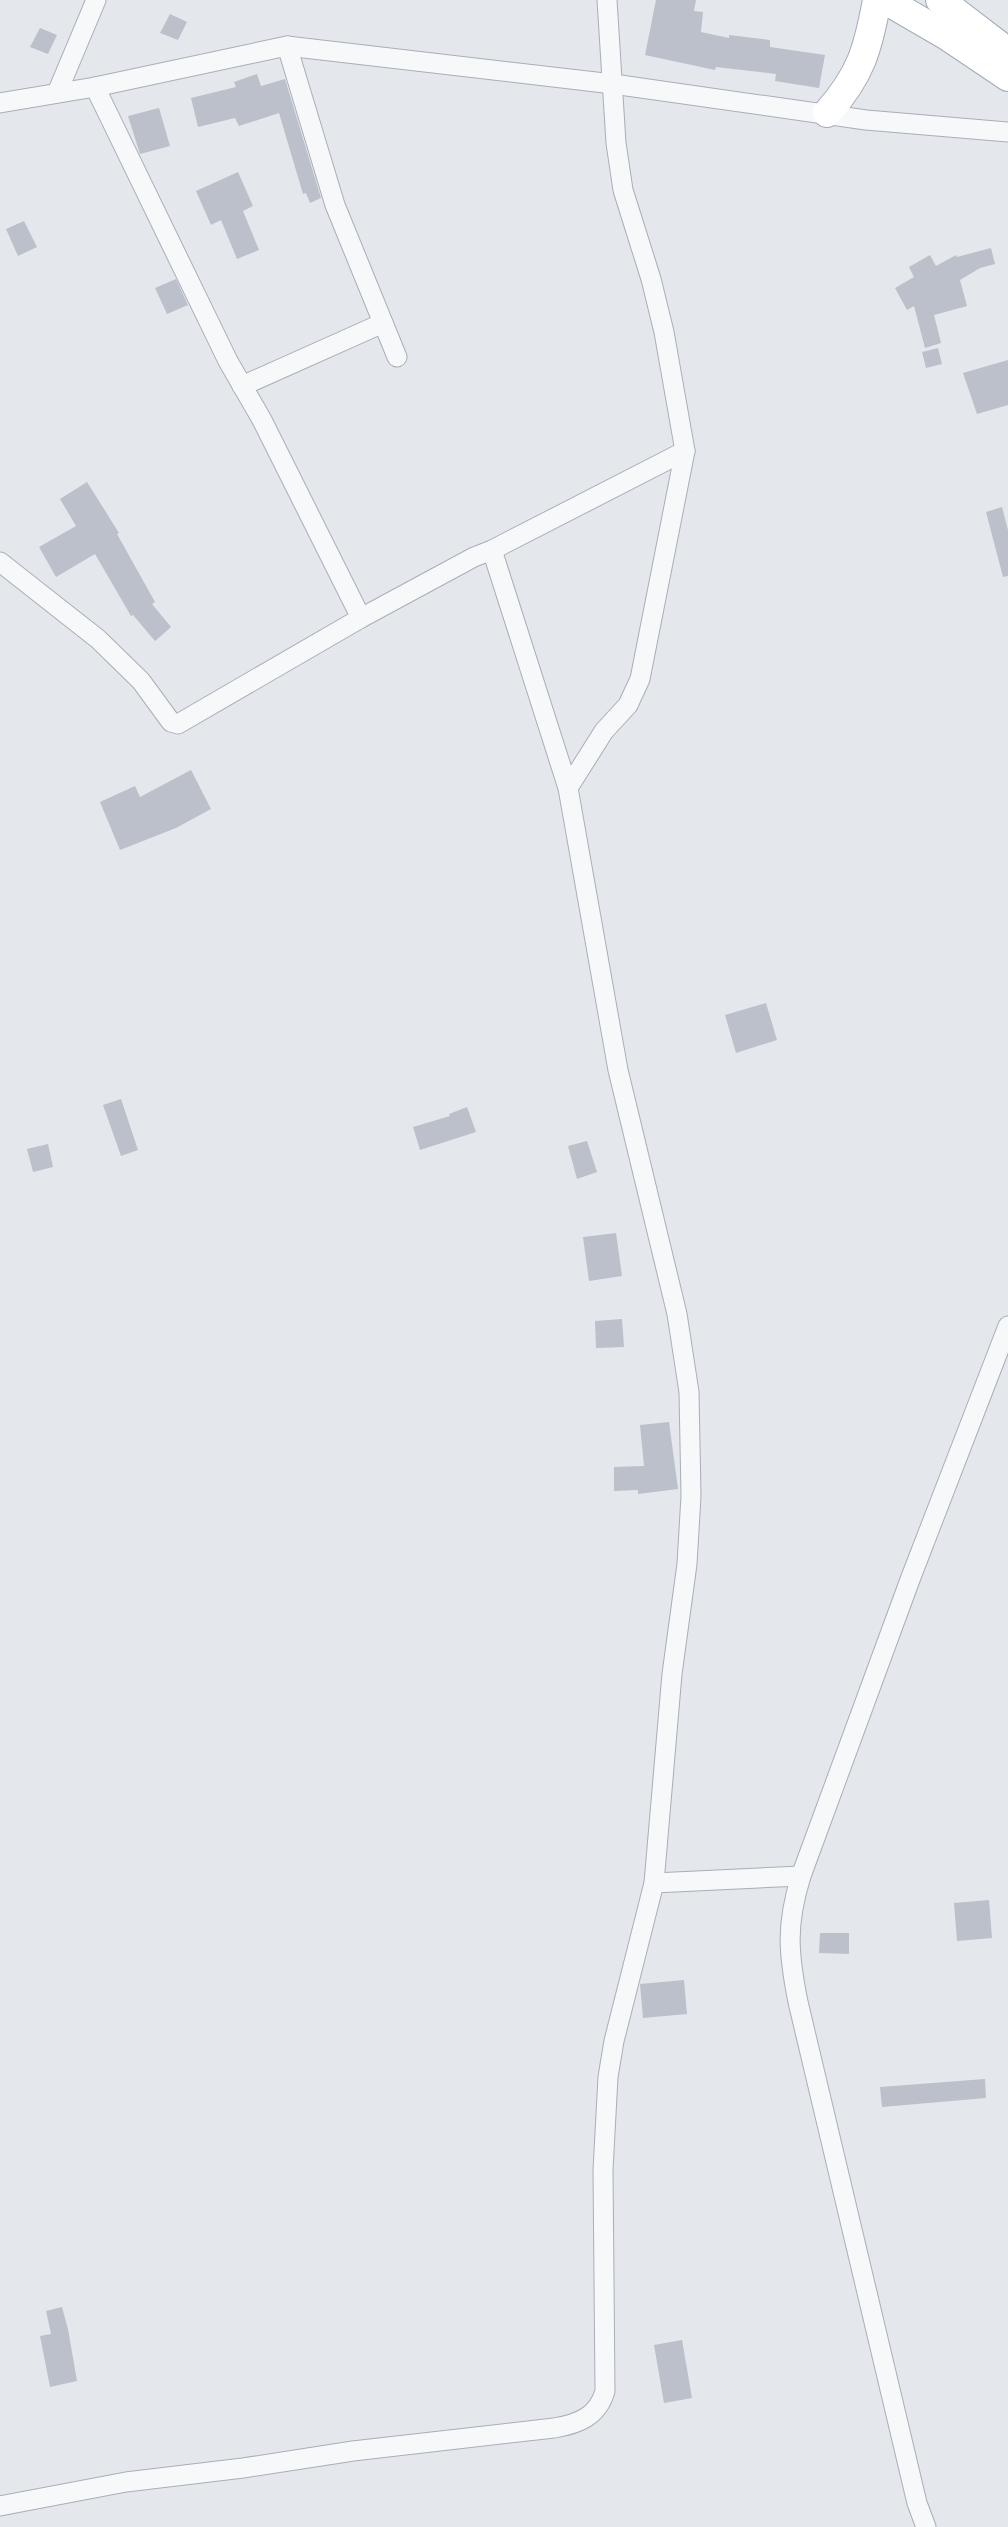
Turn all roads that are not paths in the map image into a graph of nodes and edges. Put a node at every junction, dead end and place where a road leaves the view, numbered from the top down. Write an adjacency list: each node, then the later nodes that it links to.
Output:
1 (96, 0): 11 (street)
2 (607, 0): 9 (street)
3 (878, 0): 13 (main road)
4 (885, 0): 8 (main road)
5 (940, 0): 7 (main road)
6 (287, 46): 9 (street); 10 (street); 15 (street)
7 (1008, 52)
8 (1008, 77)
9 (614, 84): 13 (street); 18 (street)
10 (94, 87): 11 (street); 17 (street)
11 (57, 93): 12 (street)
12 (0, 103)
13 (827, 113): 14 (street)
14 (1008, 132)
15 (382, 323): 16 (street); 17 (street)
16 (396, 357)
17 (242, 386): 21 (street)
18 (685, 451): 19 (street); 22 (street)
19 (492, 550): 21 (street); 22 (street)
20 (0, 562): 21 (street)
21 (361, 618)
22 (568, 788): 25 (street)
23 (1008, 1326): 24 (street)
24 (801, 1876): 25 (street); 27 (street)
25 (654, 1883): 26 (street)
26 (0, 2506)
27 (926, 2527)

